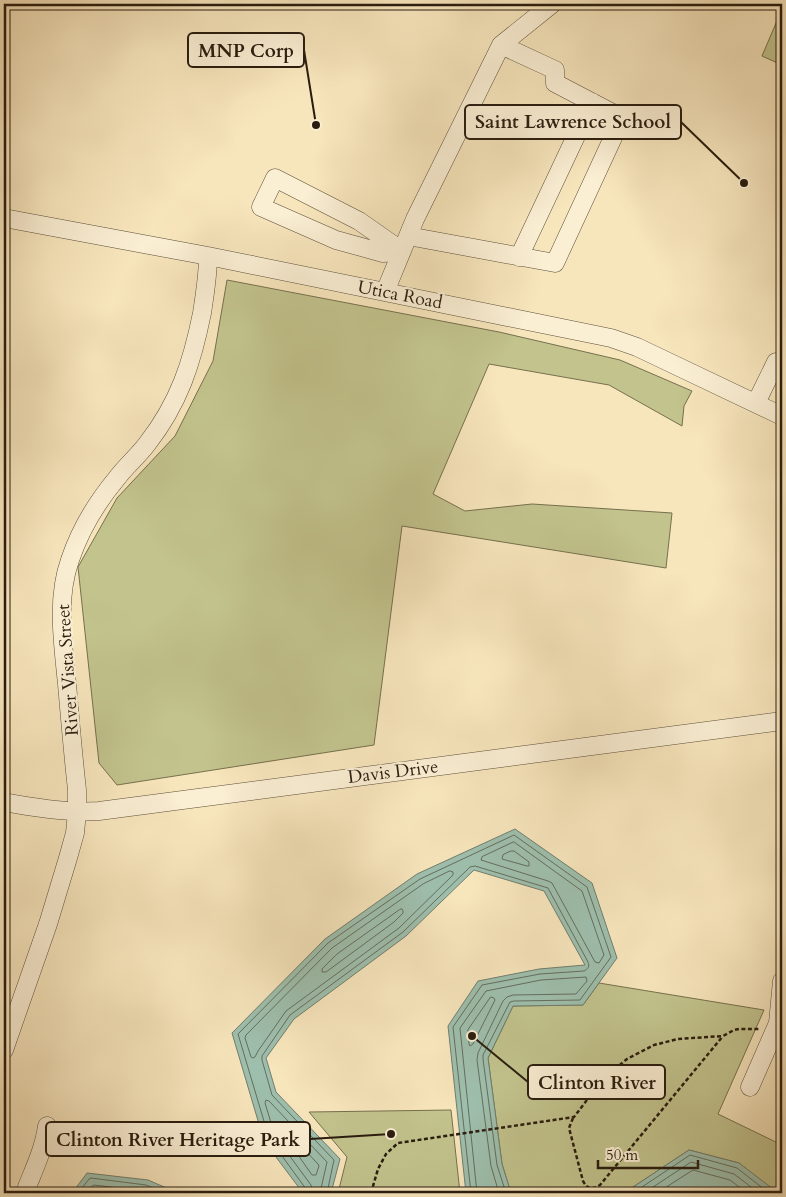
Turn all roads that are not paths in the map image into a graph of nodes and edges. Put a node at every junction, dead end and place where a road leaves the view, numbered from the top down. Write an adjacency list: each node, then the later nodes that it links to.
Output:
1 (552, 4): 2 (street)
2 (501, 45): 3 (street); 5 (street)
3 (592, 102): 7 (street); 7 (street)
4 (4, 218): 6 (street, Utica Road)
5 (405, 244): 5 (street); 7 (street); 8 (street)
6 (208, 256): 8 (street, Utica Road); 14 (street, River Vista Street)
7 (518, 257)
8 (385, 292): 10 (street, Utica Road)
9 (776, 362): 10 (street)
10 (756, 403): 11 (street, Utica Road)
11 (782, 416)
12 (782, 721): 14 (street, Davis Drive)
13 (4, 802): 14 (street, Davis Drive)
14 (77, 812): 16 (street, River Vista Street)
15 (782, 981): 17 (street)
16 (4, 1050)
17 (750, 1087)
18 (47, 1126): 19 (street)
19 (27, 1187)

